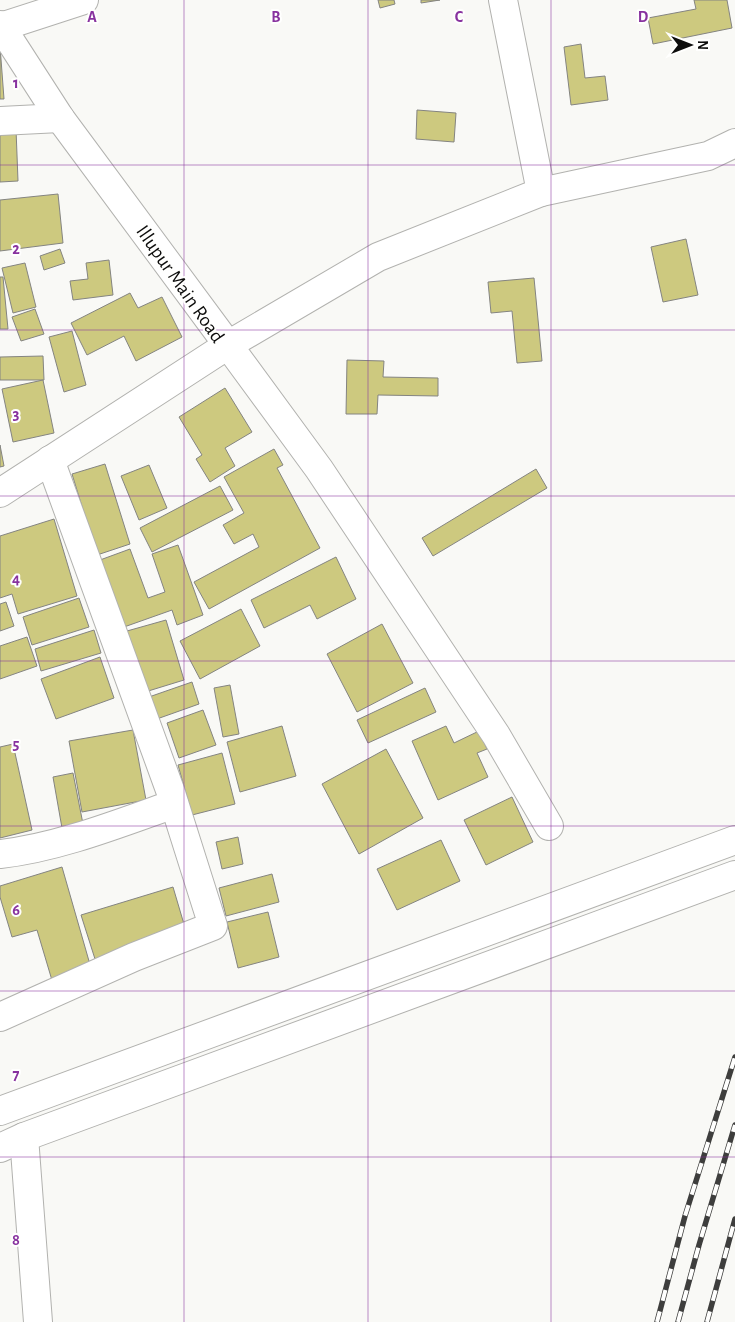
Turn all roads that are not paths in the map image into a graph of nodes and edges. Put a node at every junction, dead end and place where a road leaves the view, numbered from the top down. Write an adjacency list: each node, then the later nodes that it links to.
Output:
1 (84, 0): 3 (street)
2 (503, 0): 7 (street)
3 (0, 26): 4 (street, Illupur Main Road)
4 (60, 118): 5 (street); 8 (street, Illupur Main Road)
5 (0, 121)
6 (735, 143): 7 (street)
7 (541, 192): 8 (street)
8 (228, 345): 9 (street, Illupur Main Road); 12 (street)
9 (50, 460): 10 (street, Illupur Main Road); 11 (street)
10 (0, 493)
11 (174, 804): 14 (street); 16 (street)
12 (549, 826)
13 (723, 844): 17 (street)
14 (0, 854)
15 (735, 875): 18 (street)
16 (0, 1017)
17 (0, 1111)
18 (12, 1143): 19 (street)
19 (38, 1322)

